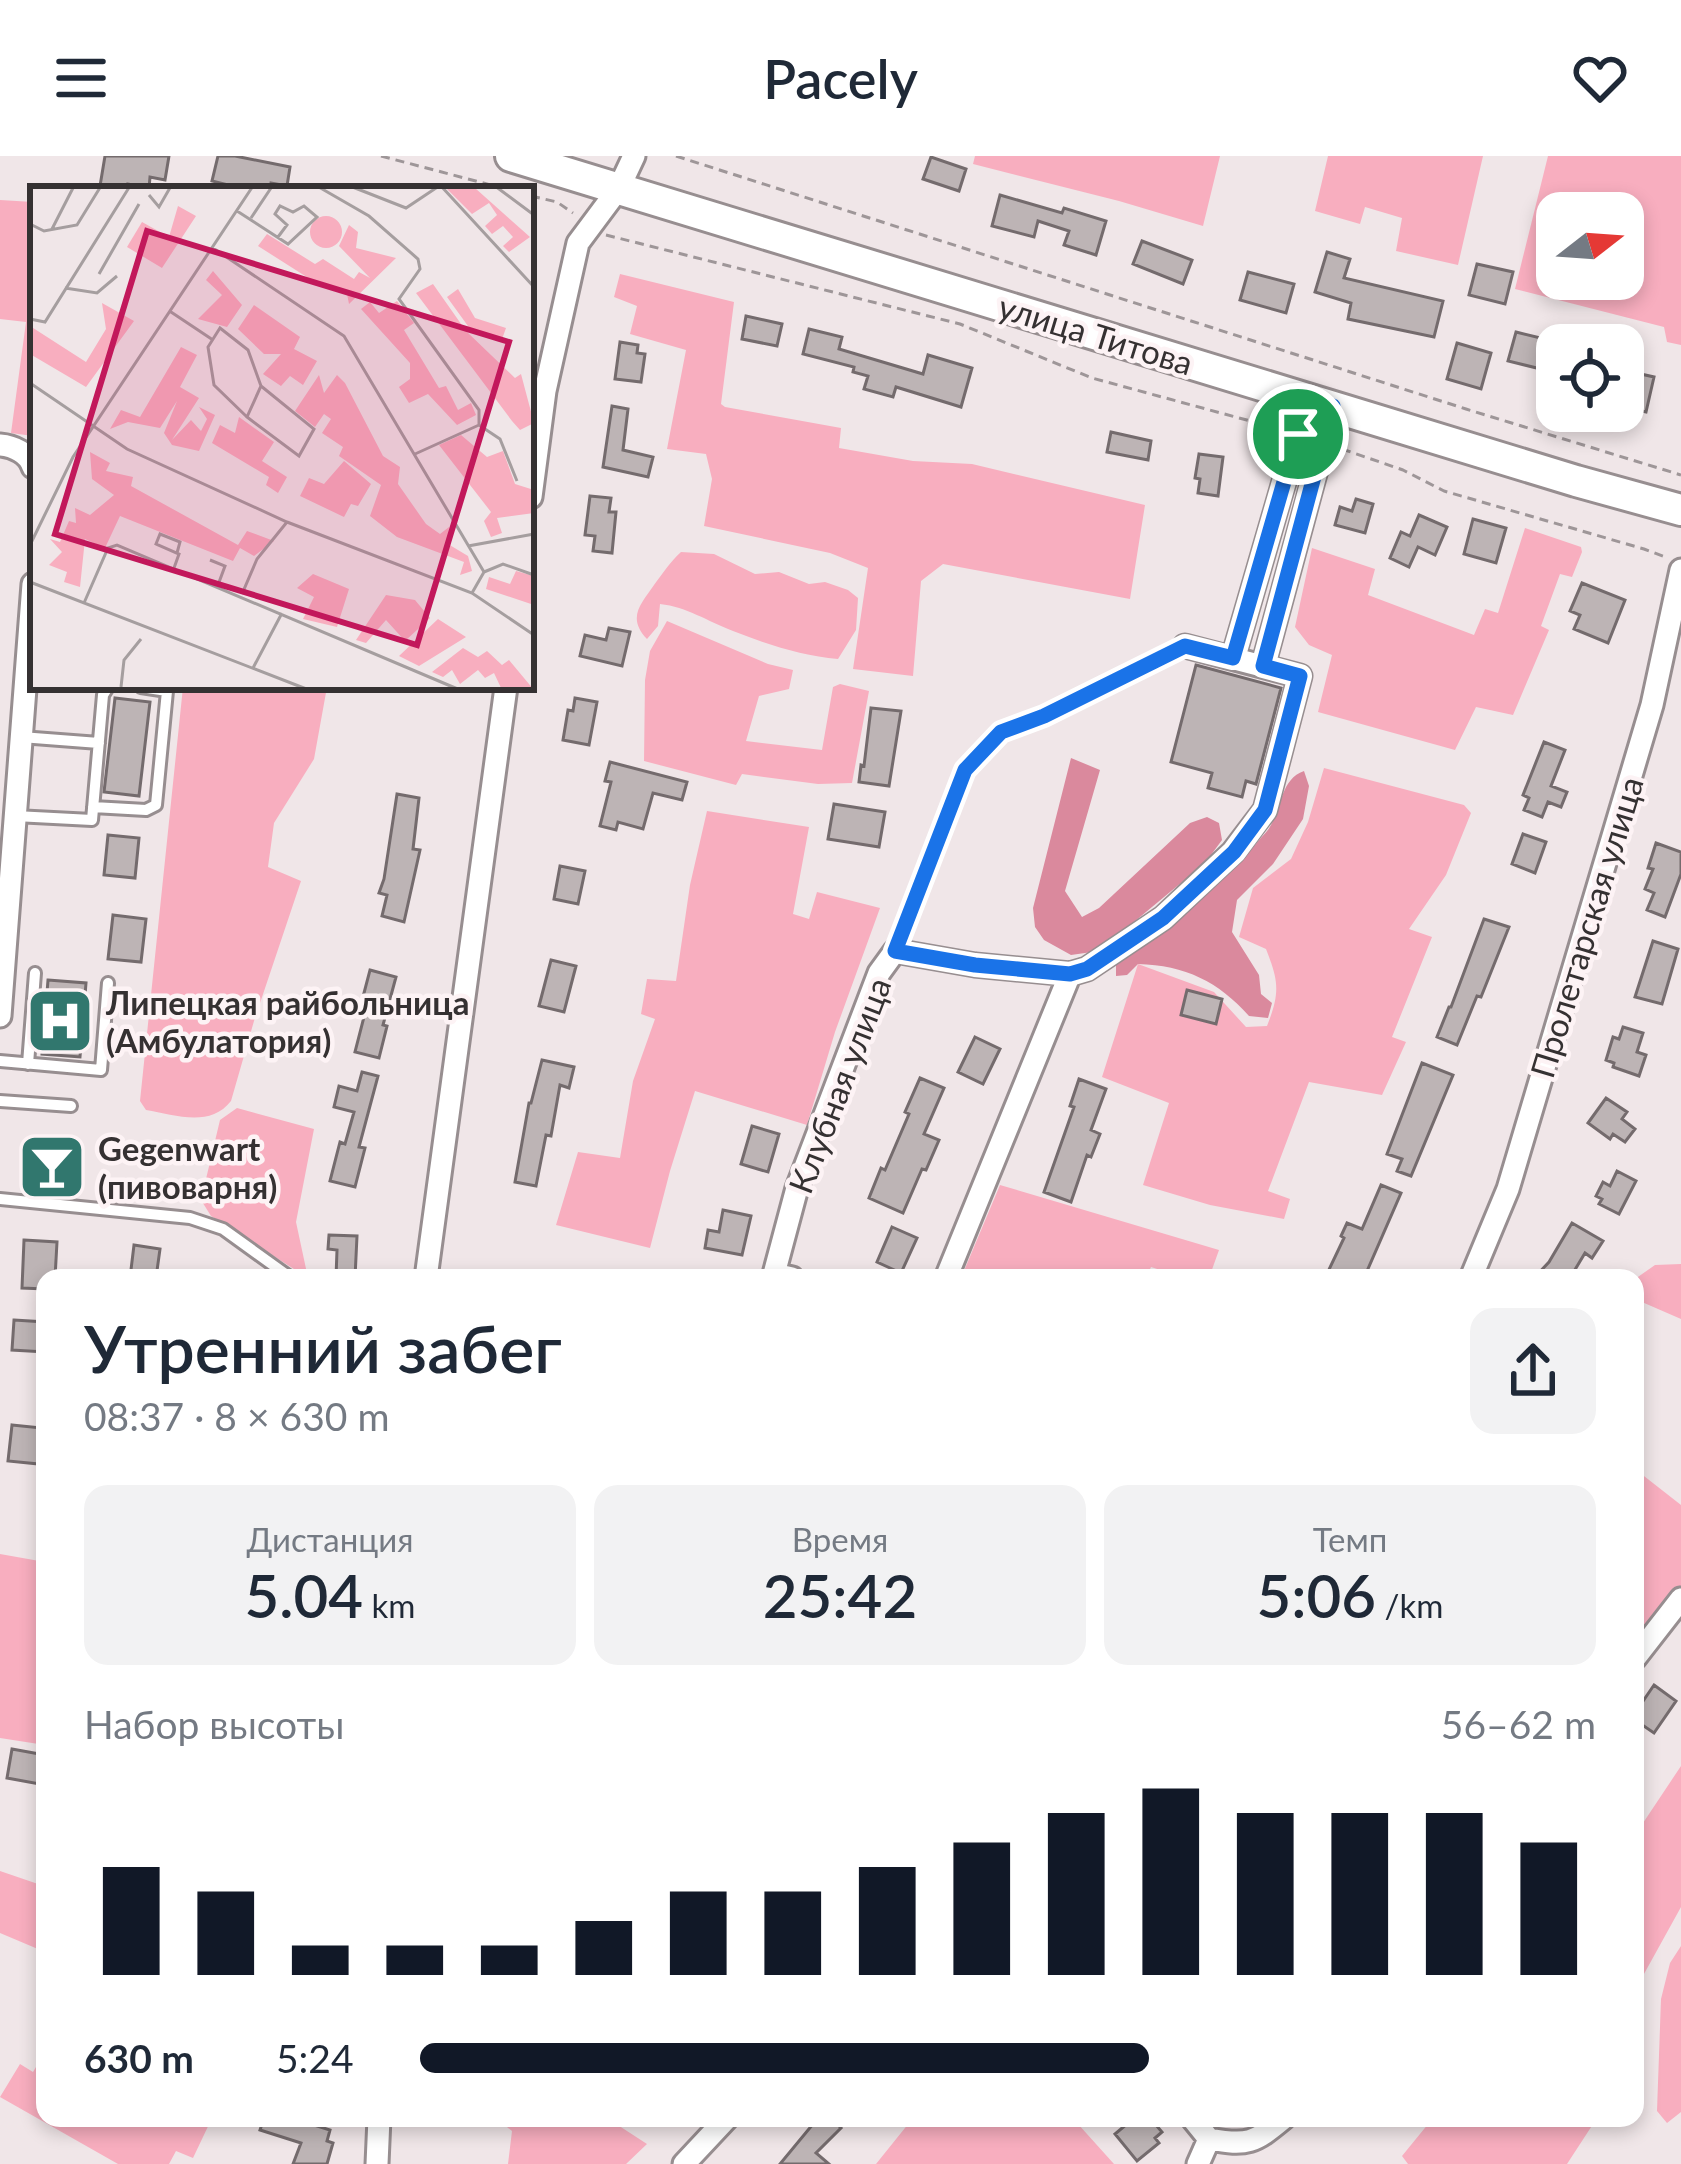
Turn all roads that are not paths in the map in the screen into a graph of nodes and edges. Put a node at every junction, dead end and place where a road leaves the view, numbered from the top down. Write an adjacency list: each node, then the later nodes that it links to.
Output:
1 (511, 156): 3 (main road, улица Титова)
2 (634, 156): 3 (street)
3 (619, 188): 4 (main road, улица Титова); 7 (street)
4 (1320, 403): 8 (main road, улица Титова); 12 (street); 13 (street)
5 (0, 445): 6 (street)
6 (30, 460)
7 (534, 474)
8 (1681, 510)
9 (1681, 567): 35 (street, Пролетарская улица)
10 (30, 622): 17 (street)
11 (1185, 646): 12 (street); 21 (lane)
12 (1233, 658): 13 (street)
13 (1263, 666): 23 (street)
14 (107, 690): 18 (lane)
15 (160, 690): 19 (lane)
16 (506, 690): 32 (street)
17 (21, 737): 18 (lane); 20 (street)
18 (99, 743): 19 (lane)
19 (93, 807): 20 (lane)
20 (15, 816): 25 (street)
21 (895, 951): 23 (street, Клубная улица); 33 (street, Клубная улица)
22 (35, 973): 27 (lane)
23 (1070, 974): 34 (street)
24 (108, 983): 27 (lane)
25 (0, 1016)
26 (0, 1061): 27 (lane)
27 (28, 1064)
28 (0, 1101): 29 (lane)
29 (71, 1106)
30 (0, 1199): 31 (lane)
31 (279, 1269)
32 (427, 1269)
33 (775, 1269)
34 (950, 1269)
35 (1475, 1269)
36 (1681, 1599): 37 (street)
37 (1644, 1646)
38 (379, 2127): 43 (street)
39 (719, 2127): 44 (street)
40 (1199, 2127): 42 (street)
41 (1273, 2127): 42 (street)
42 (1209, 2139): 45 (street)
43 (377, 2164)
44 (684, 2164)
45 (1198, 2164)

